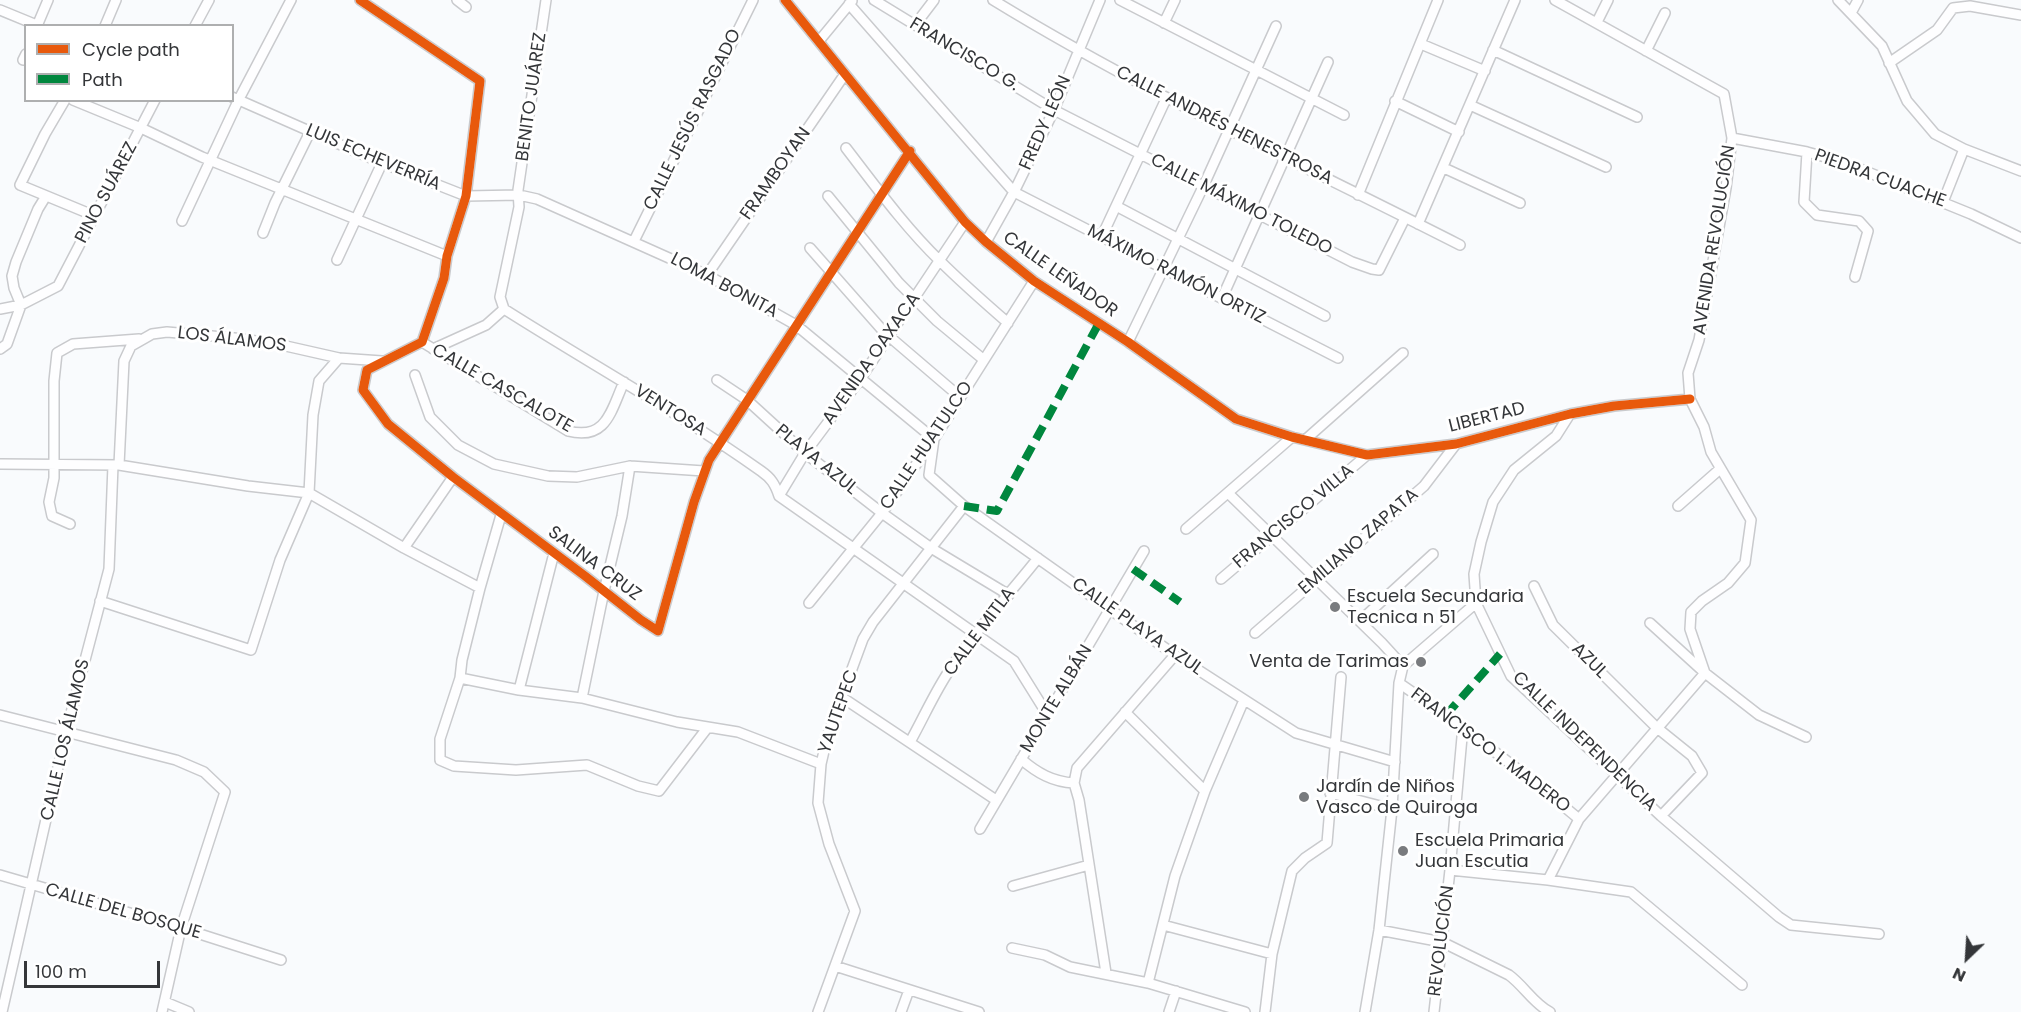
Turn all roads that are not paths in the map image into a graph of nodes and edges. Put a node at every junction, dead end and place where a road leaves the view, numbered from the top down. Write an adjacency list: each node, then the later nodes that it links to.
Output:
1 (48, 0): 31 (street)
2 (116, 0): 32 (street)
3 (208, 0): 33 (street)
4 (291, 0): 46 (street)
5 (360, 0): 80 (street)
6 (457, 0): 23 (street)
7 (546, 0): 76 (street, BENITO JUÁREZ)
8 (753, 0): 98 (street, CALLE JESÚS RASGADO)
9 (784, 0): 36 (street, CALLE LEÑADOR)
10 (874, 0): 34 (street, FRANCISCO G.)
11 (934, 0): 34 (street)
12 (993, 0): 39 (street, CALLE ANDRÉS HENESTROSA)
13 (1100, 0): 39 (street, FREDY LEÓN)
14 (1120, 0): 29 (street)
15 (1175, 0): 29 (street)
16 (1438, 0): 37 (street)
17 (1515, 0): 38 (street)
18 (1555, 0): 28 (street, AVENIDA REVOLUCIÓN)
19 (1608, 0): 28 (street)
20 (1838, 0): 26 (street)
21 (1858, 0): 26 (street)
22 (851, 2): 36 (street); 75 (street)
23 (466, 7)
24 (0, 10): 30 (street)
25 (1665, 13): 40 (street)
26 (1851, 13): 42 (street)
27 (2021, 15): 42 (street)
28 (1597, 22): 40 (street, AVENIDA REVOLUCIÓN)
29 (1164, 23): 43 (street)
30 (35, 24)
31 (38, 24)
32 (106, 24)
33 (196, 24)
34 (915, 25): 54 (street, FRANCISCO G.)
35 (1276, 26): 43 (street)
36 (819, 41): 45 (street, CALLE LEÑADOR)
37 (1421, 44): 44 (street); 49 (street)
38 (1493, 50): 44 (street); 56 (street)
39 (1078, 51): 47 (street, CALLE ANDRÉS HENESTROSA); 54 (street, FREDY LEÓN)
40 (1646, 51): 61 (street, AVENIDA REVOLUCIÓN)
41 (1328, 62): 48 (street)
42 (1889, 63): 63 (street)
43 (1256, 70): 48 (street); 58 (street)
44 (1485, 71): 53 (street)
45 (845, 74): 64 (street, CALLE LEÑADOR); 108 (street, FRAMBOYAN)
46 (236, 98): 59 (street, LUIS ECHEVERRÍA); 68 (street)
47 (1166, 99): 58 (street, CALLE ANDRÉS HENESTROSA); 66 (street)
48 (1313, 100): 55 (street); 67 (street)
49 (1395, 101): 60 (street); 78 (street)
50 (64, 102): 79 (street)
51 (78, 102): 57 (street)
52 (154, 102): 57 (street, PINO SUÁREZ)
53 (1470, 105): 60 (street); 70 (street)
54 (1054, 110): 66 (street, CALLE MÁXIMO TOLEDO); 75 (street, FREDY LEÓN)
55 (1344, 115)
56 (1637, 117)
57 (141, 128): 68 (street); 85 (street, PINO SUÁREZ)
58 (1229, 129): 67 (street, CALLE ANDRÉS HENESTROSA); 73 (street)
59 (310, 132): 69 (street, LUIS ECHEVERRÍA); 74 (street)
60 (1459, 132): 71 (street)
61 (1732, 138): 65 (street, PIEDRA CUACHE); 135 (street, AVENIDA REVOLUCIÓN)
62 (846, 148): 77 (street)
63 (1964, 149): 72 (street); 82 (street)
64 (910, 151): 77 (street); 90 (street, CALLE LEÑADOR)
65 (1807, 152): 82 (street, PIEDRA CUACHE); 109 (street)
66 (1141, 154): 73 (street, CALLE MÁXIMO TOLEDO); 84 (street)
67 (1285, 157): 78 (street, CALLE ANDRÉS HENESTROSA); 86 (street)
68 (210, 160): 74 (street); 89 (street)
69 (382, 163): 80 (street, LUIS ECHEVERRÍA); 87 (street)
70 (1606, 167)
71 (1444, 168): 83 (street); 91 (street)
72 (2021, 171)
73 (1203, 187): 86 (street, CALLE MÁXIMO TOLEDO); 97 (street)
74 (282, 189): 87 (street); 94 (street)
75 (1014, 192): 95 (street, MÁXIMO RAMÓN ORTIZ); 99 (street, FREDY LEÓN)
76 (519, 195): 80 (street, LUIS ECHEVERRÍA); 98 (street, LOMA BONITA); 115 (street)
77 (881, 195): 93 (street); 104 (street)
78 (1358, 195): 88 (street, CALLE ANDRÉS HENESTROSA)
79 (46, 196): 85 (street); 113 (street)
80 (466, 196): 102 (street)
81 (828, 196): 93 (street)
82 (1943, 202): 96 (street, PIEDRA CUACHE)
83 (1520, 203)
84 (1116, 206): 95 (street); 97 (street)
85 (95, 216): 113 (street, PINO SUÁREZ)
86 (1260, 216): 88 (street, CALLE MÁXIMO TOLEDO); 105 (street)
87 (357, 218): 102 (street); 103 (street)
88 (1405, 218): 91 (street, CALLE ANDRÉS HENESTROSA)
89 (182, 221)
90 (965, 222): 99 (street, CALLE LEÑADOR); 104 (street, AVENIDA OAXACA)
91 (1418, 224): 100 (street, CALLE ANDRÉS HENESTROSA)
92 (2021, 224): 96 (street)
93 (857, 231): 107 (street); 111 (street)
94 (263, 233)
95 (1102, 236): 106 (street, MÁXIMO RAMÓN ORTIZ)
96 (2018, 236)
97 (1179, 238): 105 (street); 106 (street)
98 (634, 241): 108 (street, LOMA BONITA)
99 (986, 242): 110 (street, CALLE LEÑADOR)
100 (1460, 245)
101 (810, 248): 107 (street)
102 (447, 256): 121 (street)
103 (337, 260)
104 (940, 261): 111 (street, AVENIDA OAXACA); 117 (street)
105 (1237, 268): 112 (street); 116 (street)
106 (1164, 269): 112 (street, MÁXIMO RAMÓN ORTIZ); 122 (street)
107 (831, 271): 118 (street); 119 (street)
108 (707, 275): 118 (street, LOMA BONITA)
109 (1855, 278)
110 (1034, 281): 117 (street, CALLE HUATULCO); 122 (street, CALLE LEÑADOR)
111 (915, 298): 119 (street, AVENIDA OAXACA); 128 (street)
112 (1222, 298): 127 (street, MÁXIMO RAMÓN ORTIZ)
113 (21, 305): 114 (street); 124 (street)
114 (0, 309)
115 (504, 309): 123 (street); 133 (street, VENTOSA)
116 (1325, 316)
117 (1008, 323): 128 (street, CALLE HUATULCO)
118 (796, 325): 131 (street, LOMA BONITA); 136 (street)
119 (889, 337): 131 (street, AVENIDA OAXACA); 134 (street)
120 (142, 338): 126 (street, LOS ÁLAMOS); 146 (street, LOS ÁLAMOS); 147 (street)
121 (422, 342): 123 (street, CALLE CASCALOTE); 129 (street)
122 (1128, 342): 138 (street, CALLE LEÑADOR)
123 (433, 349): 133 (street, CALLE CASCALOTE)
124 (0, 350)
125 (1403, 353): 140 (street)
126 (339, 358): 129 (street, LOS ÁLAMOS); 152 (street)
127 (1338, 358)
128 (984, 360): 134 (street, CALLE HUATULCO)
129 (384, 361): 151 (street, SALINA CRUZ)
130 (416, 375): 148 (street)
131 (861, 378): 139 (street, LOMA BONITA); 143 (street, AVENIDA OAXACA)
132 (717, 380): 136 (street, PLAYA AZUL)
133 (624, 382): 141 (street, VENTOSA)
134 (960, 397): 139 (street, CALLE HUATULCO)
135 (1690, 399): 137 (street, LIBERTAD); 149 (street)
136 (747, 400): 141 (street, SALINA CRUZ); 143 (street, PLAYA AZUL)
137 (1570, 414): 142 (street, LIBERTAD); 178 (street, CALLE INDEPENDENCIA)
138 (1292, 437): 140 (street, LIBERTAD); 153 (street)
139 (934, 438): 155 (street, CALLE PLAYA AZUL); 157 (street, CALLE HUATULCO)
140 (1305, 440): 144 (street, LIBERTAD)
141 (720, 442): 150 (street, SALINA CRUZ); 154 (street, VENTOSA)
142 (1456, 444): 144 (street, LIBERTAD); 170 (street, EMILIANO ZAPATA)
143 (805, 453): 154 (street, AVENIDA OAXACA); 157 (street, PLAYA AZUL)
144 (1366, 455): 161 (street, FRANCISCO VILLA)
145 (0, 464): 146 (street)
146 (53, 464): 147 (street); 159 (street)
147 (116, 465): 152 (street); 176 (street, CALLE LOS ÁLAMOS)
148 (630, 466): 150 (street); 174 (street)
149 (1720, 469): 156 (street); 186 (street)
150 (704, 471): 174 (street, SALINA CRUZ)
151 (453, 477): 158 (street, SALINA CRUZ); 162 (street)
152 (309, 493): 162 (street); 176 (street)
153 (1228, 493): 160 (street); 161 (street, FRANCISCO I. MADERO)
154 (779, 496): 164 (street, VENTOSA)
155 (964, 506): 163 (street, YAUTEPEC); 168 (street, CALLE PLAYA AZUL)
156 (1678, 506)
157 (882, 513): 163 (street, PLAYA AZUL); 164 (street, CALLE HUATULCO)
158 (501, 515): 166 (street, SALINA CRUZ); 173 (street)
159 (70, 524)
160 (1186, 529)
161 (1271, 535): 169 (street, FRANCISCO VILLA); 170 (street, FRANCISCO I. MADERO)
162 (404, 548): 173 (street)
163 (931, 548): 171 (street, YAUTEPEC); 175 (street, PLAYA AZUL)
164 (853, 549): 171 (street, VENTOSA); 177 (street, CALLE HUATULCO)
165 (1144, 552): 179 (street, MONTE ALBÁN)
166 (554, 553): 174 (street, SALINA CRUZ); 190 (street)
167 (1433, 554): 180 (street)
168 (1038, 558): 175 (street, CALLE MITLA); 179 (street, CALLE PLAYA AZUL)
169 (1221, 579)
170 (1316, 579): 180 (street, FRANCISCO I. MADERO); 182 (street, EMILIANO ZAPATA)
171 (904, 583): 183 (street, VENTOSA); 192 (street, YAUTEPEC)
172 (1534, 586): 199 (street, AZUL)
173 (480, 588): 188 (street)
174 (604, 591): 191 (street)
175 (1009, 595): 183 (street, CALLE MITLA)
176 (100, 601): 200 (street, CALLE LOS ÁLAMOS)
177 (809, 603)
178 (1476, 603): 185 (street); 207 (street, CALLE INDEPENDENCIA)
179 (1111, 610): 184 (street, CALLE PLAYA AZUL); 195 (street, MONTE ALBÁN)
180 (1360, 621): 185 (street, FRANCISCO I. MADERO)
181 (1650, 623): 186 (street)
182 (1255, 633)
183 (975, 634): 195 (street, VENTOSA); 202 (street, CALLE MITLA)
184 (1175, 655): 193 (street, CALLE PLAYA AZUL); 194 (street)
185 (1403, 666): 189 (street)
186 (1705, 674): 199 (street); 201 (street)
187 (1341, 677): 203 (street)
188 (460, 678): 190 (street); 198 (street)
189 (1400, 683): 197 (street, FRANCISCO I. MADERO); 205 (street)
190 (519, 690): 191 (street)
191 (582, 698): 198 (street)
192 (843, 698): 202 (street); 206 (street, YAUTEPEC)
193 (1244, 700): 203 (street, CALLE PLAYA AZUL); 209 (street)
194 (1125, 711): 208 (street); 209 (street)
195 (1047, 714): 204 (street, MONTE ALBÁN)
196 (0, 715): 200 (street)
197 (1463, 726): 214 (street, FRANCISCO I. MADERO); 217 (street, REVOLUCIÓN)
198 (708, 727): 206 (street)
199 (1656, 727): 207 (street); 213 (street, AZUL)
200 (66, 732): 220 (street, CALLE LOS ÁLAMOS); 223 (street)
201 (1806, 737)
202 (910, 742): 211 (street)
203 (1335, 745): 205 (street, CALLE PLAYA AZUL); 210 (street)
204 (1021, 759): 208 (street); 211 (street, MONTE ALBÁN)
205 (1395, 762): 212 (street)
206 (821, 764): 230 (street, YAUTEPEC)
207 (1616, 774): 213 (street, CALLE INDEPENDENCIA); 214 (street)
208 (1074, 783): 216 (street)
209 (1205, 791): 222 (street)
210 (1330, 793): 212 (street); 228 (street)
211 (996, 800): 215 (street, MONTE ALBÁN)
212 (1392, 809): 224 (street)
213 (1661, 816): 225 (street, CALLE INDEPENDENCIA)
214 (1579, 819): 219 (street)
215 (980, 829)
216 (1089, 865): 221 (street); 231 (street)
217 (1450, 870): 219 (street); 226 (street, REVOLUCIÓN)
218 (0, 875): 220 (street, CALLE DEL BOSQUE)
219 (1548, 880): 233 (street)
220 (32, 885): 223 (street, CALLE DEL BOSQUE); 237 (street, CALLE LOS ÁLAMOS)
221 (1013, 886)
222 (1163, 925): 228 (street); 232 (street)
223 (182, 928): 229 (street, CALLE DEL BOSQUE); 236 (street)
224 (1379, 930): 226 (street); 245 (street)
225 (1879, 934)
226 (1442, 942): 246 (street, REVOLUCIÓN); 247 (street)
227 (1012, 948): 231 (street)
228 (1272, 954): 244 (street)
229 (281, 960)
230 (835, 966): 234 (street); 239 (street, YAUTEPEC)
231 (1106, 973): 232 (street)
232 (1148, 983): 235 (street)
233 (1742, 985)
234 (909, 990): 240 (street); 241 (street)
235 (1176, 991): 242 (street); 243 (street)
236 (164, 1007): 238 (street)
237 (2, 1012)
238 (189, 1012)
239 (818, 1012)
240 (901, 1012)
241 (979, 1012)
242 (1169, 1012)
243 (1245, 1012)
244 (1265, 1012)
245 (1365, 1012)
246 (1434, 1012)
247 (1550, 1012)

